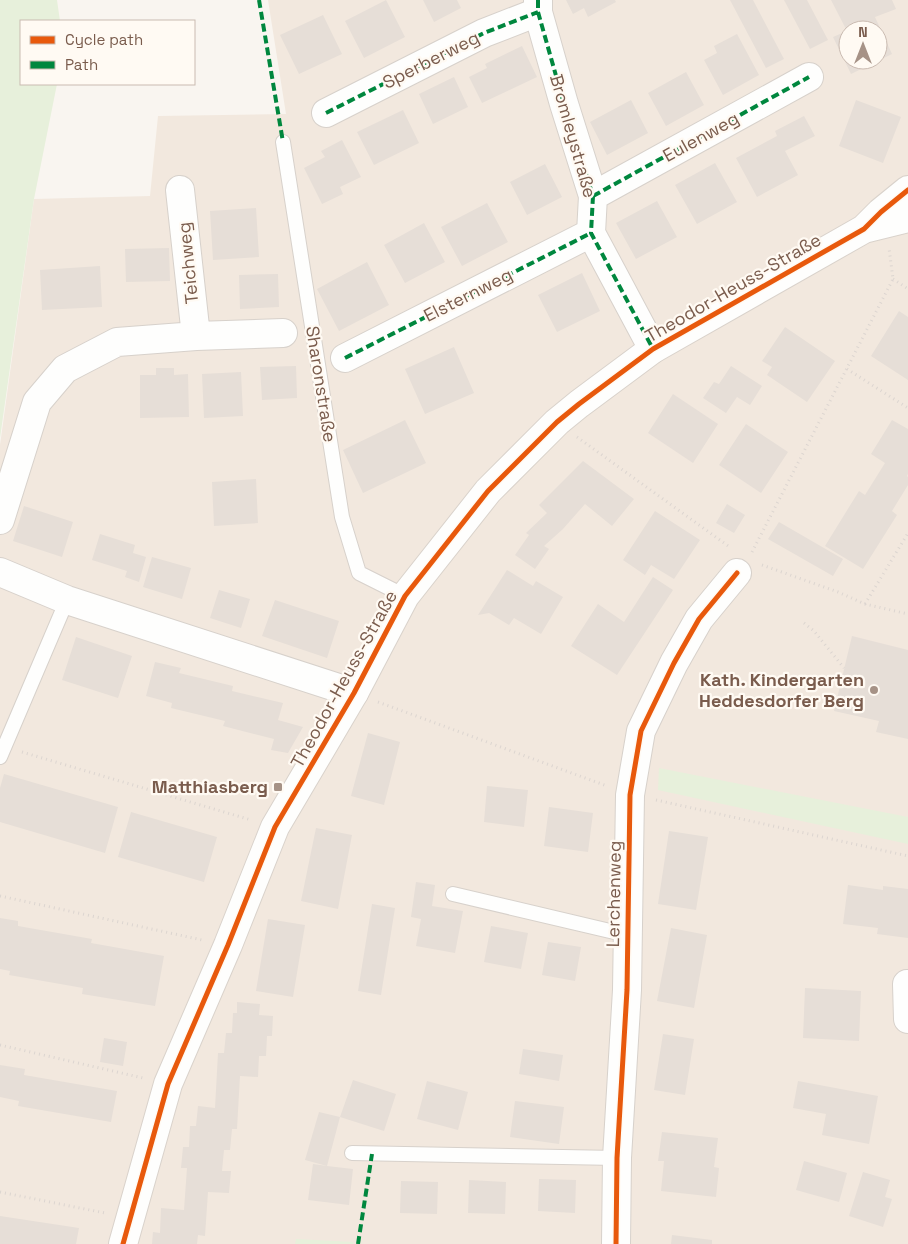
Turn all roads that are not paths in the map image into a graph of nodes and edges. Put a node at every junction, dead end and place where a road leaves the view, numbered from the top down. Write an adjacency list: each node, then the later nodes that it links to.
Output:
1 (538, 6): 3 (street, Sperberweg); 7 (street, Bromleystraße)
2 (809, 78): 7 (street, Eulenweg)
3 (326, 113)
4 (283, 142): 17 (lane, Sharonstraße)
5 (180, 190): 11 (street, Teichweg)
6 (908, 190): 8 (street, Theodor-Heuss-Straße)
7 (593, 196): 9 (street, Bromleystraße)
8 (886, 224): 12 (street, Theodor-Heuss-Straße)
9 (591, 233): 12 (street); 13 (street, Elsternweg)
10 (283, 333): 11 (street)
11 (196, 336): 14 (street)
12 (653, 348): 17 (street, Theodor-Heuss-Straße)
13 (345, 358)
14 (0, 520)
15 (743, 567): 22 (street, Lerchenweg)
16 (0, 572): 18 (street)
17 (405, 596): 19 (street, Theodor-Heuss-Straße)
18 (67, 600): 19 (street); 20 (lane)
19 (354, 693): 27 (street, Theodor-Heuss-Straße)
20 (2, 752)
21 (453, 894): 22 (lane, Lerchenweg)
22 (627, 935): 26 (street, Lerchenweg)
23 (907, 984): 24 (street)
24 (908, 1019)
25 (352, 1153): 26 (lane)
26 (617, 1158): 28 (street, Lerchenweg)
27 (124, 1244)
28 (616, 1244)

